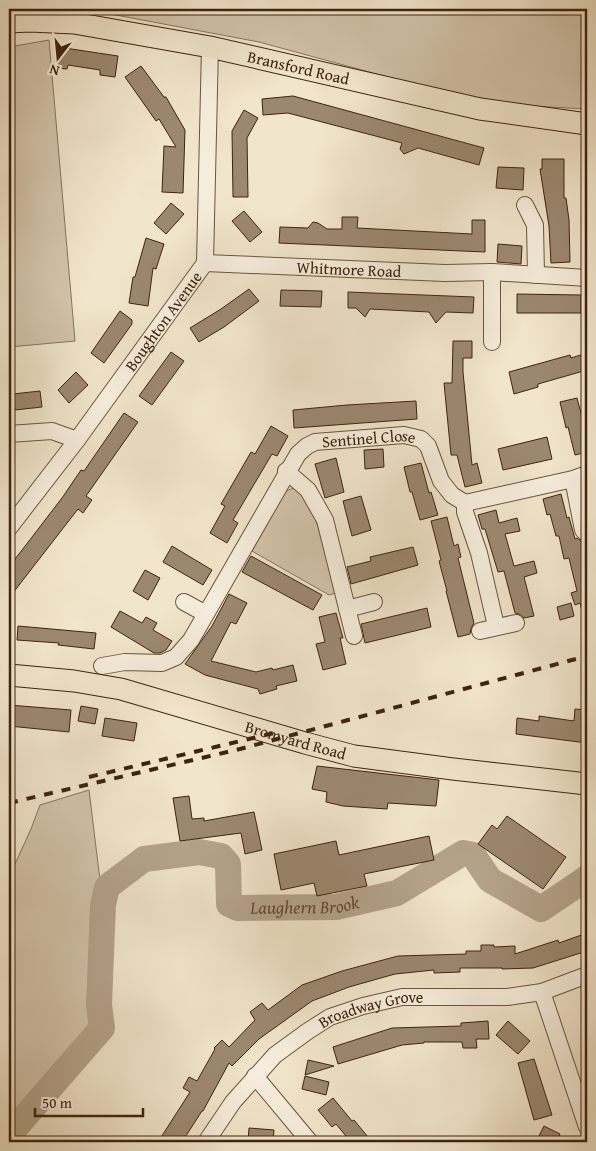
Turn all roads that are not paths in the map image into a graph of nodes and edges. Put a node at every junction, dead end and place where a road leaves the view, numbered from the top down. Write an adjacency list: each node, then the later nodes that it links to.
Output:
1 (9, 22): 2 (main road, Bransford Road)
2 (210, 47): 3 (main road, Bransford Road); 5 (street, Boughton Avenue)
3 (587, 124)
4 (525, 205): 7 (street)
5 (205, 263): 6 (street, Whitmore Road); 11 (street, Boughton Avenue)
6 (492, 272): 7 (street, Whitmore Road); 9 (street)
7 (536, 275): 8 (street, Whitmore Road)
8 (587, 278)
9 (492, 342)
10 (9, 434): 11 (street)
11 (77, 440): 15 (street, Boughton Avenue)
12 (286, 471): 14 (street, Sentinel Close); 19 (street); 20 (street, Sentinel Close)
13 (580, 477): 14 (street); 16 (street)
14 (465, 503): 21 (street)
15 (9, 528)
16 (587, 534)
17 (184, 602): 20 (street)
18 (374, 602): 19 (street)
19 (347, 609): 22 (street)
20 (206, 614): 23 (street, Sentinel Close)
21 (516, 623)
22 (354, 636)
23 (97, 674): 24 (main road, Bromyard Road); 25 (main road, Bromyard Road)
24 (9, 675)
25 (587, 784)
26 (587, 975): 27 (street, Broadway Grove)
27 (542, 992): 28 (street, Broadway Grove); 29 (street)
28 (255, 1076): 30 (street, Broadway Grove); 31 (street)
29 (587, 1127)
30 (206, 1142)
31 (310, 1142)

